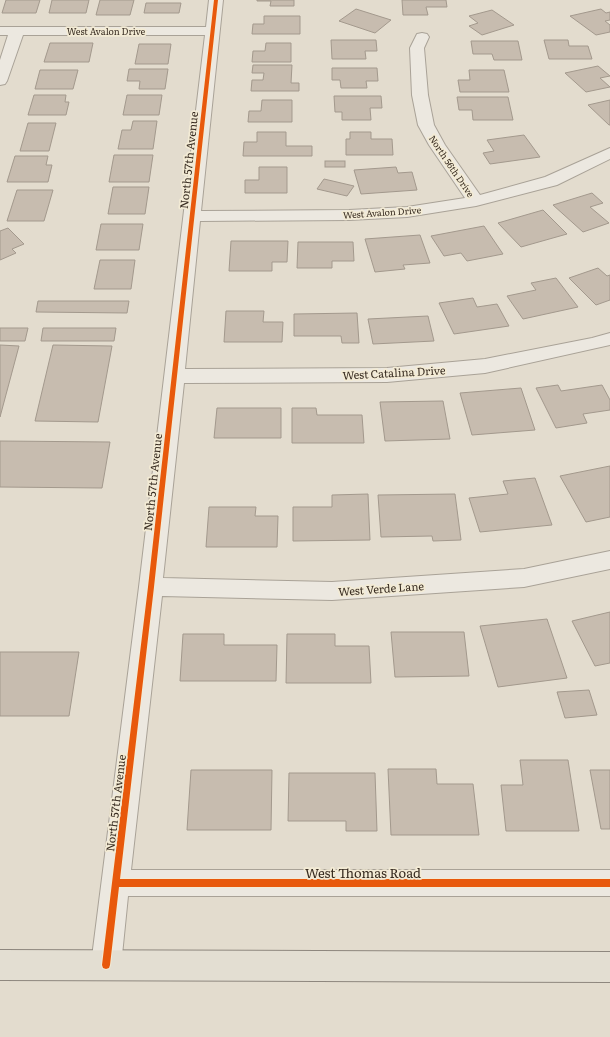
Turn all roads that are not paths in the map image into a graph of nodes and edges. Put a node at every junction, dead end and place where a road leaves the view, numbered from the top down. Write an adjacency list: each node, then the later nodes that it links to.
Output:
1 (216, 0): 4 (street, North 57th Avenue)
2 (0, 31): 3 (street, West Avalon Drive)
3 (17, 32): 4 (street, West Avalon Drive); 6 (street)
4 (212, 32): 9 (street, North 57th Avenue)
5 (422, 37): 8 (street, North 56th Drive)
6 (0, 81)
7 (610, 153): 8 (street, West Avalon Drive)
8 (476, 200): 9 (street, West Avalon Drive)
9 (192, 216): 11 (street, North 57th Avenue)
10 (610, 338): 11 (street, West Catalina Drive)
11 (174, 376): 13 (street, North 57th Avenue)
12 (610, 560): 13 (street, West Verde Lane)
13 (151, 587): 14 (street, North 57th Avenue)
14 (116, 882): 15 (street, West Thomas Road); 17 (street, North 57th Avenue)
15 (610, 883)
16 (0, 965): 17 (main road)
17 (106, 965): 18 (main road)
18 (610, 967)

